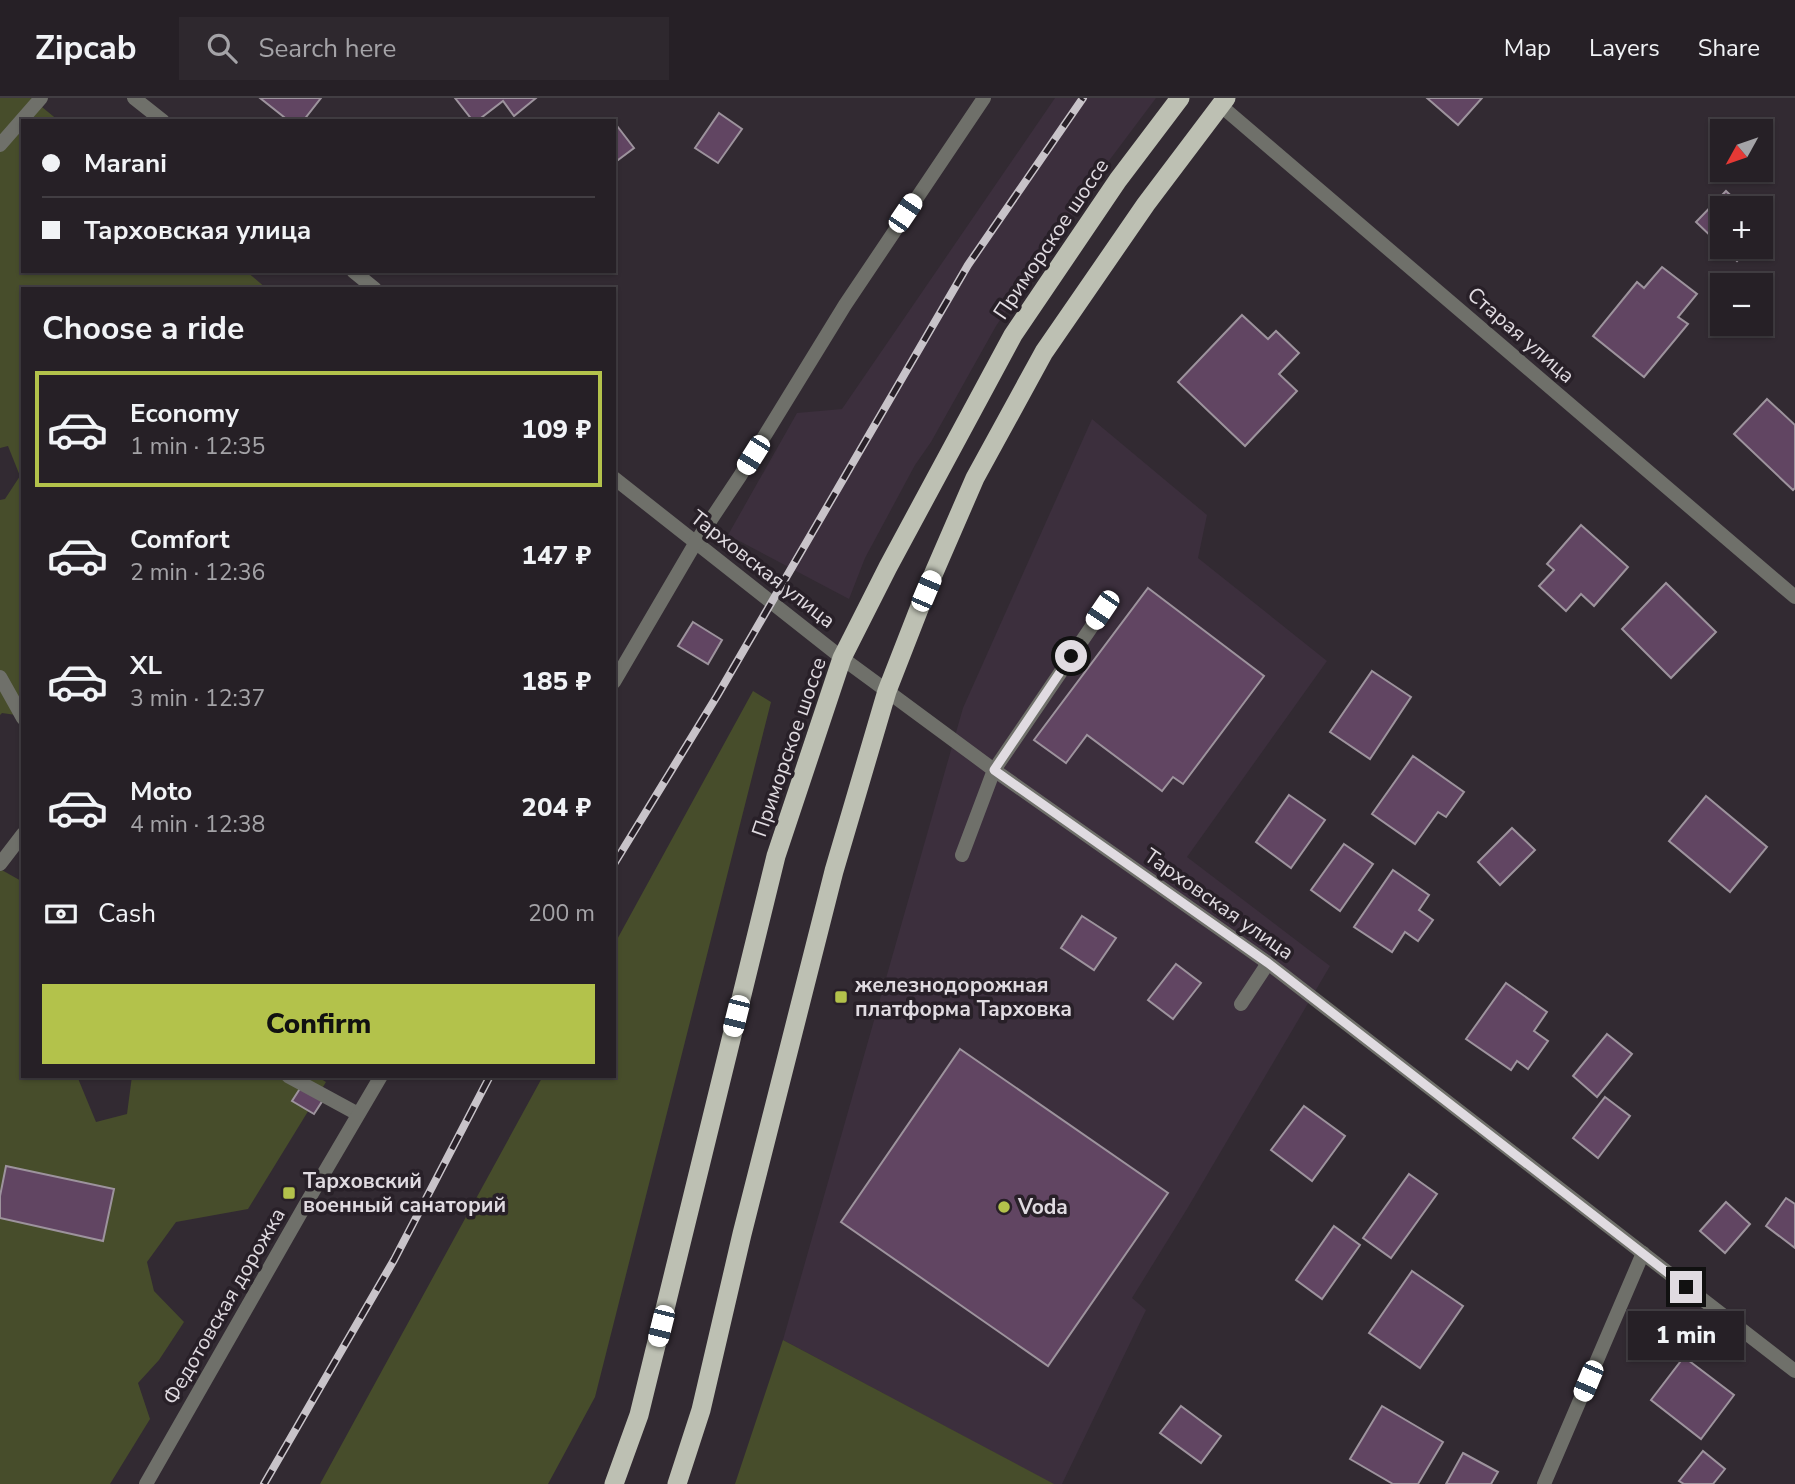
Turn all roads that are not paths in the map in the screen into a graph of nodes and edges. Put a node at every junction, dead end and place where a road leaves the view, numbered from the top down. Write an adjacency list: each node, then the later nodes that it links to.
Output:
1 (41, 98): 6 (street)
2 (134, 98): 7 (street)
3 (984, 98): 13 (street)
4 (1180, 98): 16 (highway, Приморское шоссе)
5 (1223, 102): 14 (street, Старая улица); 19 (highway)
6 (23, 119)
7 (160, 119)
8 (21, 121): 9 (street)
9 (0, 145)
10 (355, 273): 11 (street)
11 (373, 287)
12 (616, 480): 13 (street, Тарховская улица)
13 (696, 542): 16 (street, Тарховская улица); 18 (street)
14 (1795, 597)
15 (1102, 610): 21 (street)
16 (842, 658): 19 (street, Тарховская улица); 33 (highway, Приморское шоссе)
17 (0, 677): 20 (street)
18 (616, 679)
19 (887, 691): 21 (street, Тарховская улица); 34 (highway)
20 (21, 714)
21 (994, 770): 23 (street); 25 (street, Тарховская улица)
22 (21, 837): 24 (street)
23 (962, 855)
24 (0, 864)
25 (1268, 963): 26 (street); 30 (street, Тарховская улица)
26 (1241, 1004)
27 (292, 1078): 29 (street)
28 (380, 1078): 29 (street, Федотовская дорожка)
29 (358, 1114): 32 (street, Федотовская дорожка)
30 (1643, 1253): 31 (street, Тарховская улица); 35 (street)
31 (1795, 1371)
32 (146, 1484)
33 (614, 1484)
34 (677, 1484)
35 (1544, 1484)

